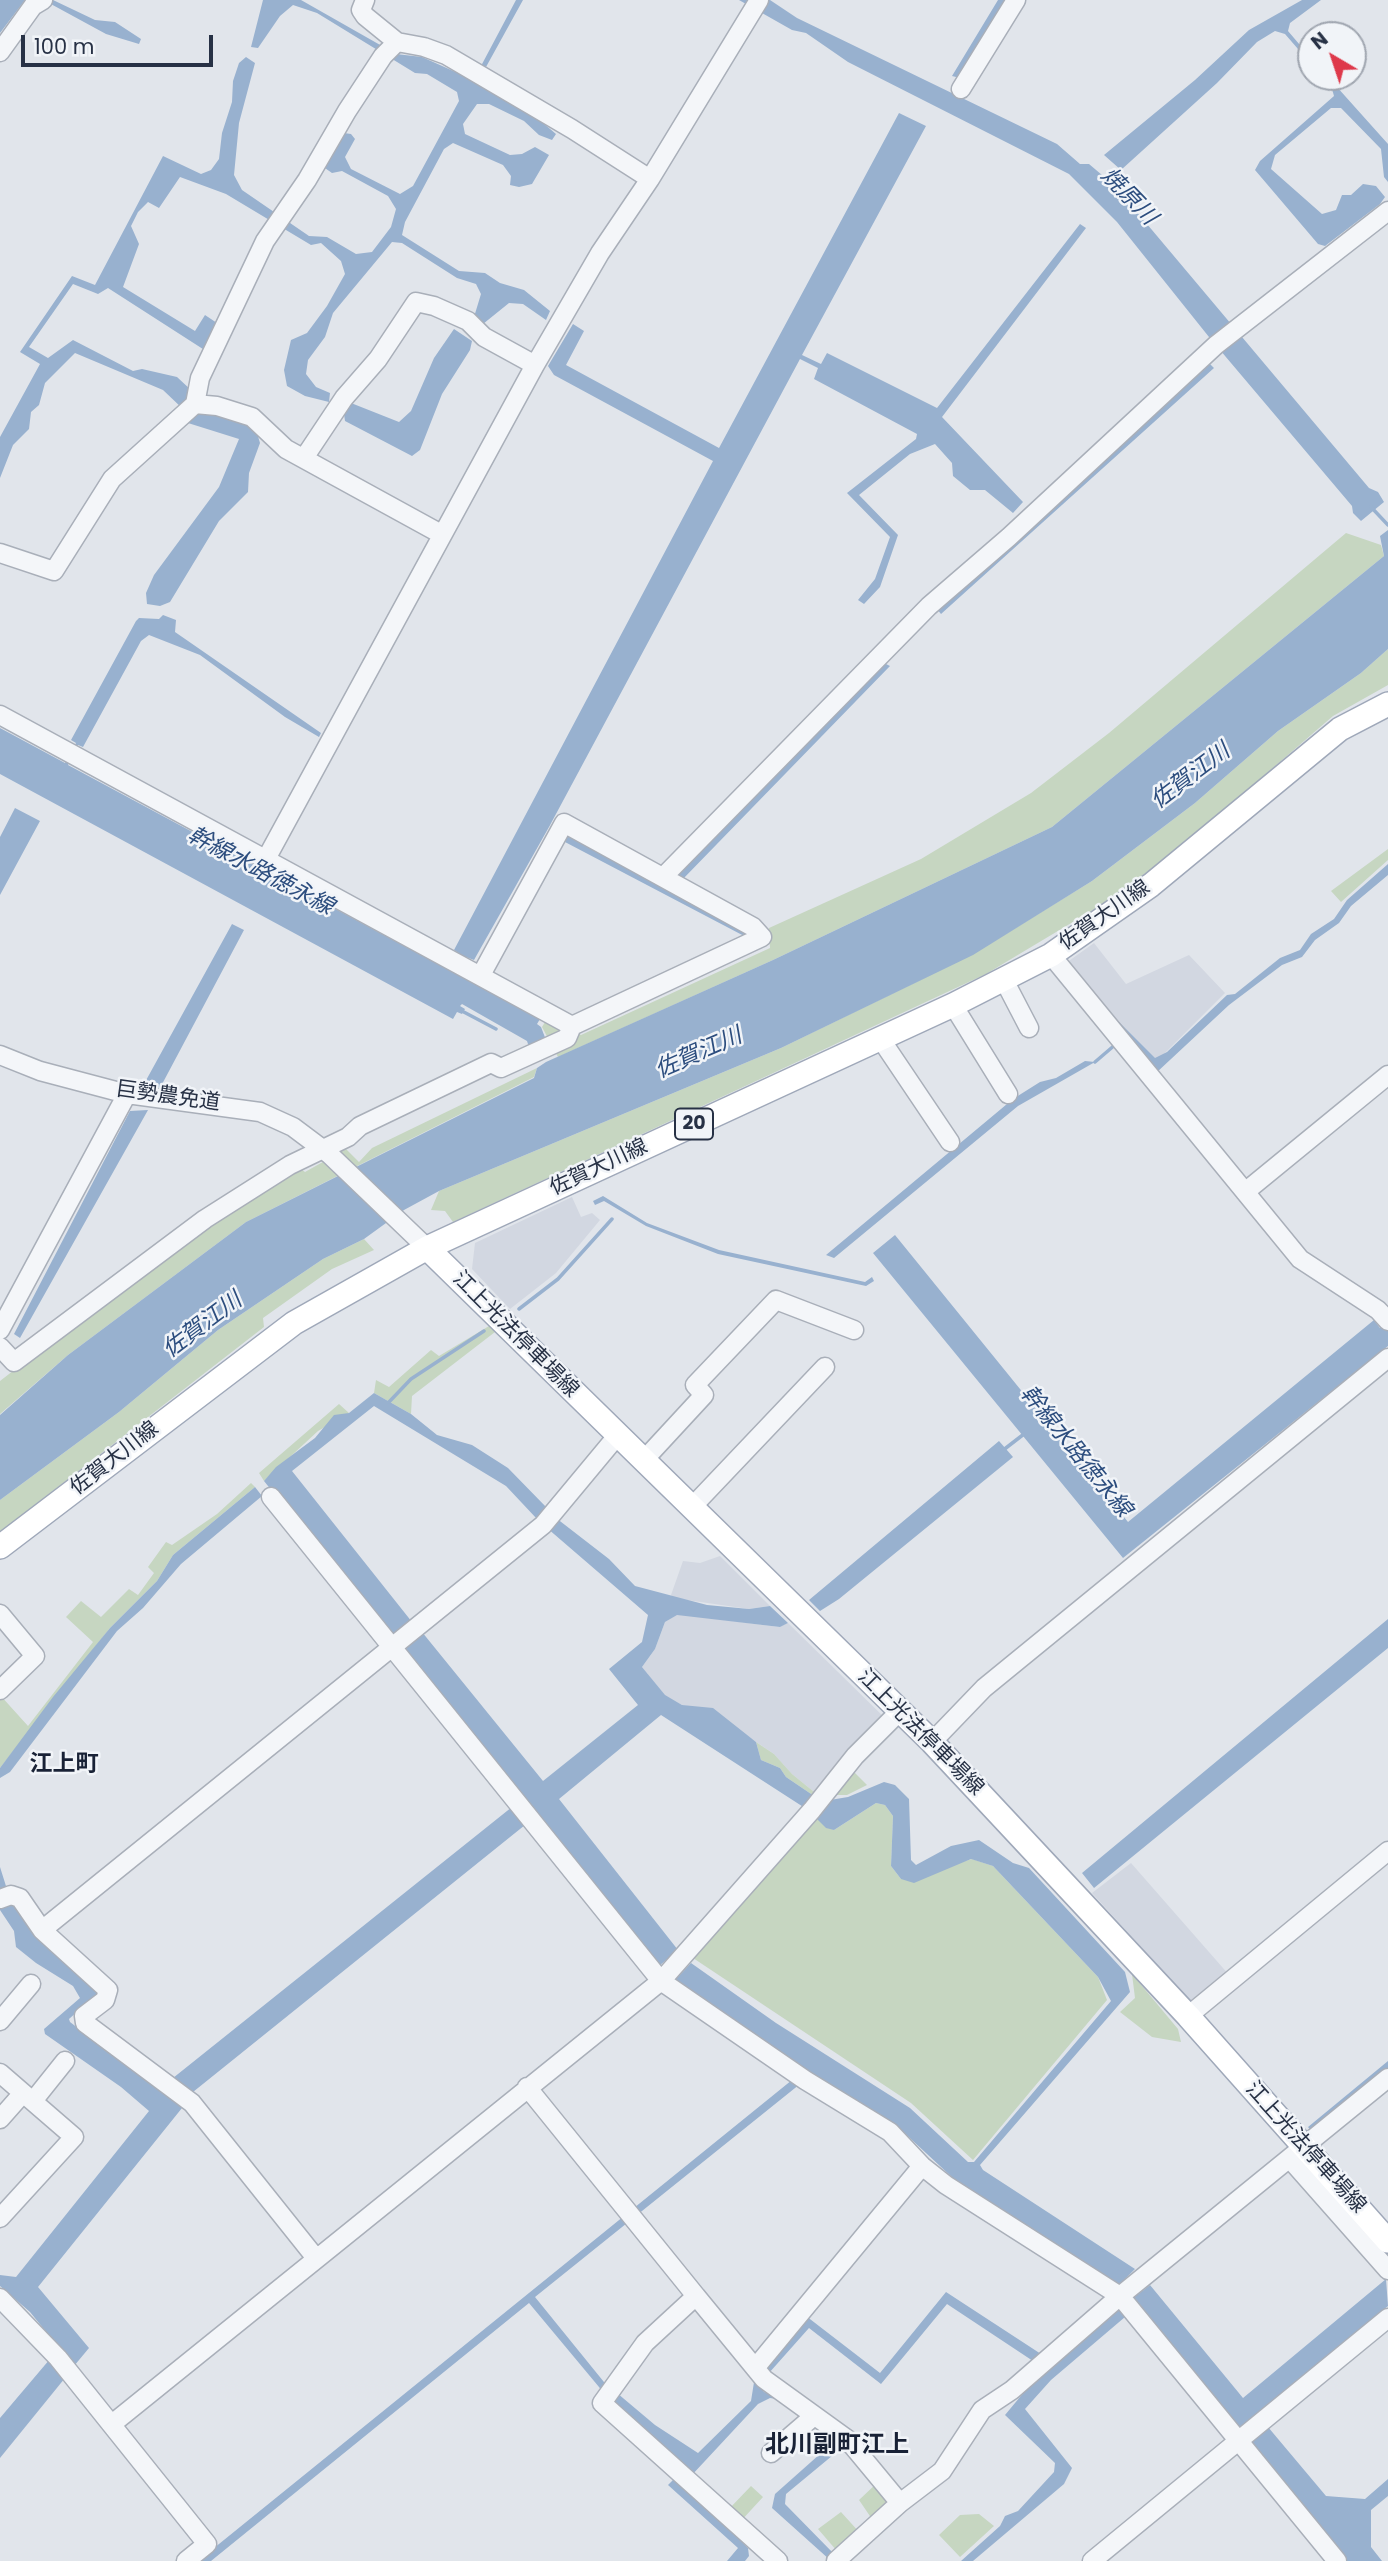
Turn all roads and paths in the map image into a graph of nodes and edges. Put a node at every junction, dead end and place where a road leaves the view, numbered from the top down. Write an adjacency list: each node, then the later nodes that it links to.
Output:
1 (43, 0): 6 (street)
2 (365, 0): 5 (street)
3 (759, 0): 8 (street)
4 (1016, 0): 7 (street)
5 (390, 49): 8 (street); 11 (street)
6 (0, 52)
7 (961, 89)
8 (650, 180): 10 (street)
9 (1388, 211): 18 (street)
10 (535, 365): 12 (street); 13 (street)
11 (195, 404): 12 (street); 14 (street)
12 (304, 458): 13 (street)
13 (441, 534): 17 (street)
14 (0, 553)
15 (1388, 704): 19 (main road, 佐賀大川線 / 20)
16 (0, 715): 17 (street)
17 (266, 859): 20 (street)
18 (664, 876): 20 (street); 23 (street)
19 (1051, 955): 21 (main road, 佐賀大川線 / 20); 32 (street)
20 (481, 975): 23 (street)
21 (1004, 980): 22 (main road, 佐賀大川線 / 20); 24 (street)
22 (953, 1004): 25 (main road, 佐賀大川線 / 20); 29 (street)
23 (572, 1026): 31 (street)
24 (1029, 1028)
25 (880, 1038): 30 (street); 33 (main road, 佐賀大川線 / 20)
26 (0, 1055): 28 (street, 巨勢農免道)
27 (1388, 1075): 32 (street)
28 (127, 1094): 31 (street, 巨勢農免道); 35 (street)
29 (1009, 1094)
30 (950, 1142)
31 (325, 1152): 33 (street, 巨勢農免道); 37 (street)
32 (1245, 1192): 34 (street)
33 (427, 1248): 40 (main road, 江上光法停車場線); 44 (main road, 佐賀大川線 / 20)
34 (1387, 1320)
35 (0, 1330)
36 (854, 1330): 41 (street)
37 (0, 1347)
38 (1388, 1358): 49 (street)
39 (825, 1367): 43 (street)
40 (617, 1436): 41 (main road, 江上光法停車場線); 46 (street)
41 (643, 1461): 43 (main road, 江上光法停車場線)
42 (271, 1497): 46 (street)
43 (691, 1508): 48 (main road, 江上光法停車場線)
44 (0, 1547)
45 (0, 1615): 47 (street)
46 (402, 1638): 52 (street); 53 (street)
47 (0, 1690)
48 (900, 1711): 49 (main road, 江上光法停車場線); 53 (street)
49 (932, 1742): 55 (main road, 江上光法停車場線)
50 (1388, 1851): 55 (street)
51 (6, 1897): 52 (street)
52 (42, 1930): 67 (street)
53 (670, 1970): 60 (street); 64 (street)
54 (31, 1984): 56 (street)
55 (1188, 2016): 63 (main road, 江上光法停車場線)
56 (0, 2021)
57 (65, 2061): 61 (street)
58 (0, 2073): 61 (street)
59 (1388, 2078): 63 (street)
60 (527, 2088): 67 (street); 70 (street)
61 (28, 2097): 62 (street); 65 (street)
62 (0, 2119)
63 (1297, 2153): 66 (main road, 江上光法停車場線); 68 (street); 69 (street)
64 (922, 2166): 69 (street); 73 (street)
65 (0, 2218)
66 (1388, 2241)
67 (315, 2257): 75 (street)
68 (1388, 2270)
69 (1129, 2289): 76 (street); 78 (street)
70 (696, 2296): 73 (street); 81 (street)
71 (0, 2298): 75 (street)
72 (1388, 2318): 76 (street)
73 (760, 2373): 74 (street)
74 (811, 2420): 77 (street); 78 (street)
75 (112, 2424): 80 (street)
76 (1248, 2432): 82 (street); 83 (street)
77 (771, 2453)
78 (900, 2503): 79 (street)
79 (849, 2556)
80 (186, 2561)
81 (778, 2561)
82 (1092, 2561)
83 (1337, 2561)

